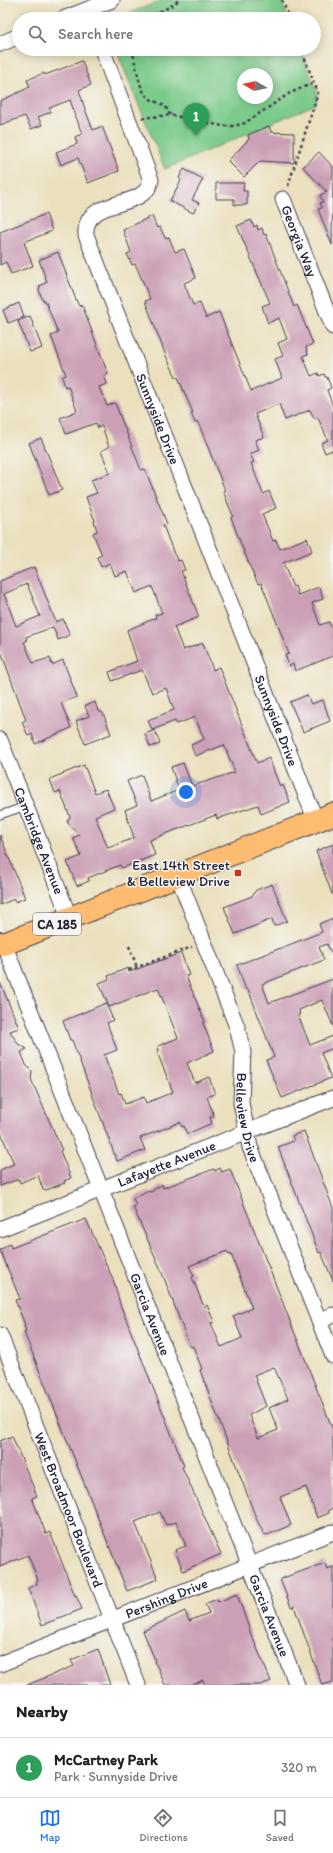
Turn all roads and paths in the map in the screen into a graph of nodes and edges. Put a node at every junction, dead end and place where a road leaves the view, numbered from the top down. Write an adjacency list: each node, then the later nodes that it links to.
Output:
1 (112, 0): 4 (street)
2 (179, 0): 5 (path)
3 (282, 0): 6 (path)
4 (92, 12)
5 (159, 12)
6 (287, 12)
7 (12, 39): 8 (street)
8 (0, 44)
9 (105, 56): 14 (street, Sunnyside Drive)
10 (134, 56): 13 (path)
11 (304, 56): 12 (path)
12 (314, 82): 13 (path); 15 (path)
13 (170, 115): 14 (path)
14 (129, 121): 20 (street, Sunnyside Drive)
15 (283, 199): 16 (street, Georgia Way)
16 (333, 327)
17 (0, 740): 18 (street, Cambridge Avenue)
18 (26, 806): 19 (lane); 22 (street, Cambridge Avenue)
19 (0, 816)
20 (325, 818): 21 (main road, CA 185)
21 (178, 876): 22 (main road, CA 185); 23 (street, Belleview Drive)
22 (70, 919): 24 (main road, CA 185)
23 (204, 943): 26 (path); 29 (street, Belleview Drive)
24 (2, 946): 30 (street, Garcia Avenue)
25 (129, 946): 26 (path)
26 (137, 967): 27 (path)
27 (129, 970)
28 (333, 1098): 29 (street, Lafayette Avenue)
29 (248, 1133): 30 (street, Lafayette Avenue); 32 (street, Belleview Drive)
30 (102, 1188): 31 (street, Lafayette Avenue); 36 (street, Garcia Avenue)
31 (0, 1229)
32 (326, 1318): 34 (street, Belleview Drive)
33 (0, 1335): 37 (street, West Broadmoor Boulevard)
34 (333, 1356)
35 (333, 1532): 36 (street, Pershing Drive)
36 (250, 1564): 37 (street, Pershing Drive); 40 (street, Garcia Avenue)
37 (113, 1620): 38 (street, Pershing Drive); 39 (street, West Broadmoor Boulevard)
38 (0, 1664)
39 (138, 1685)
40 (297, 1685)

